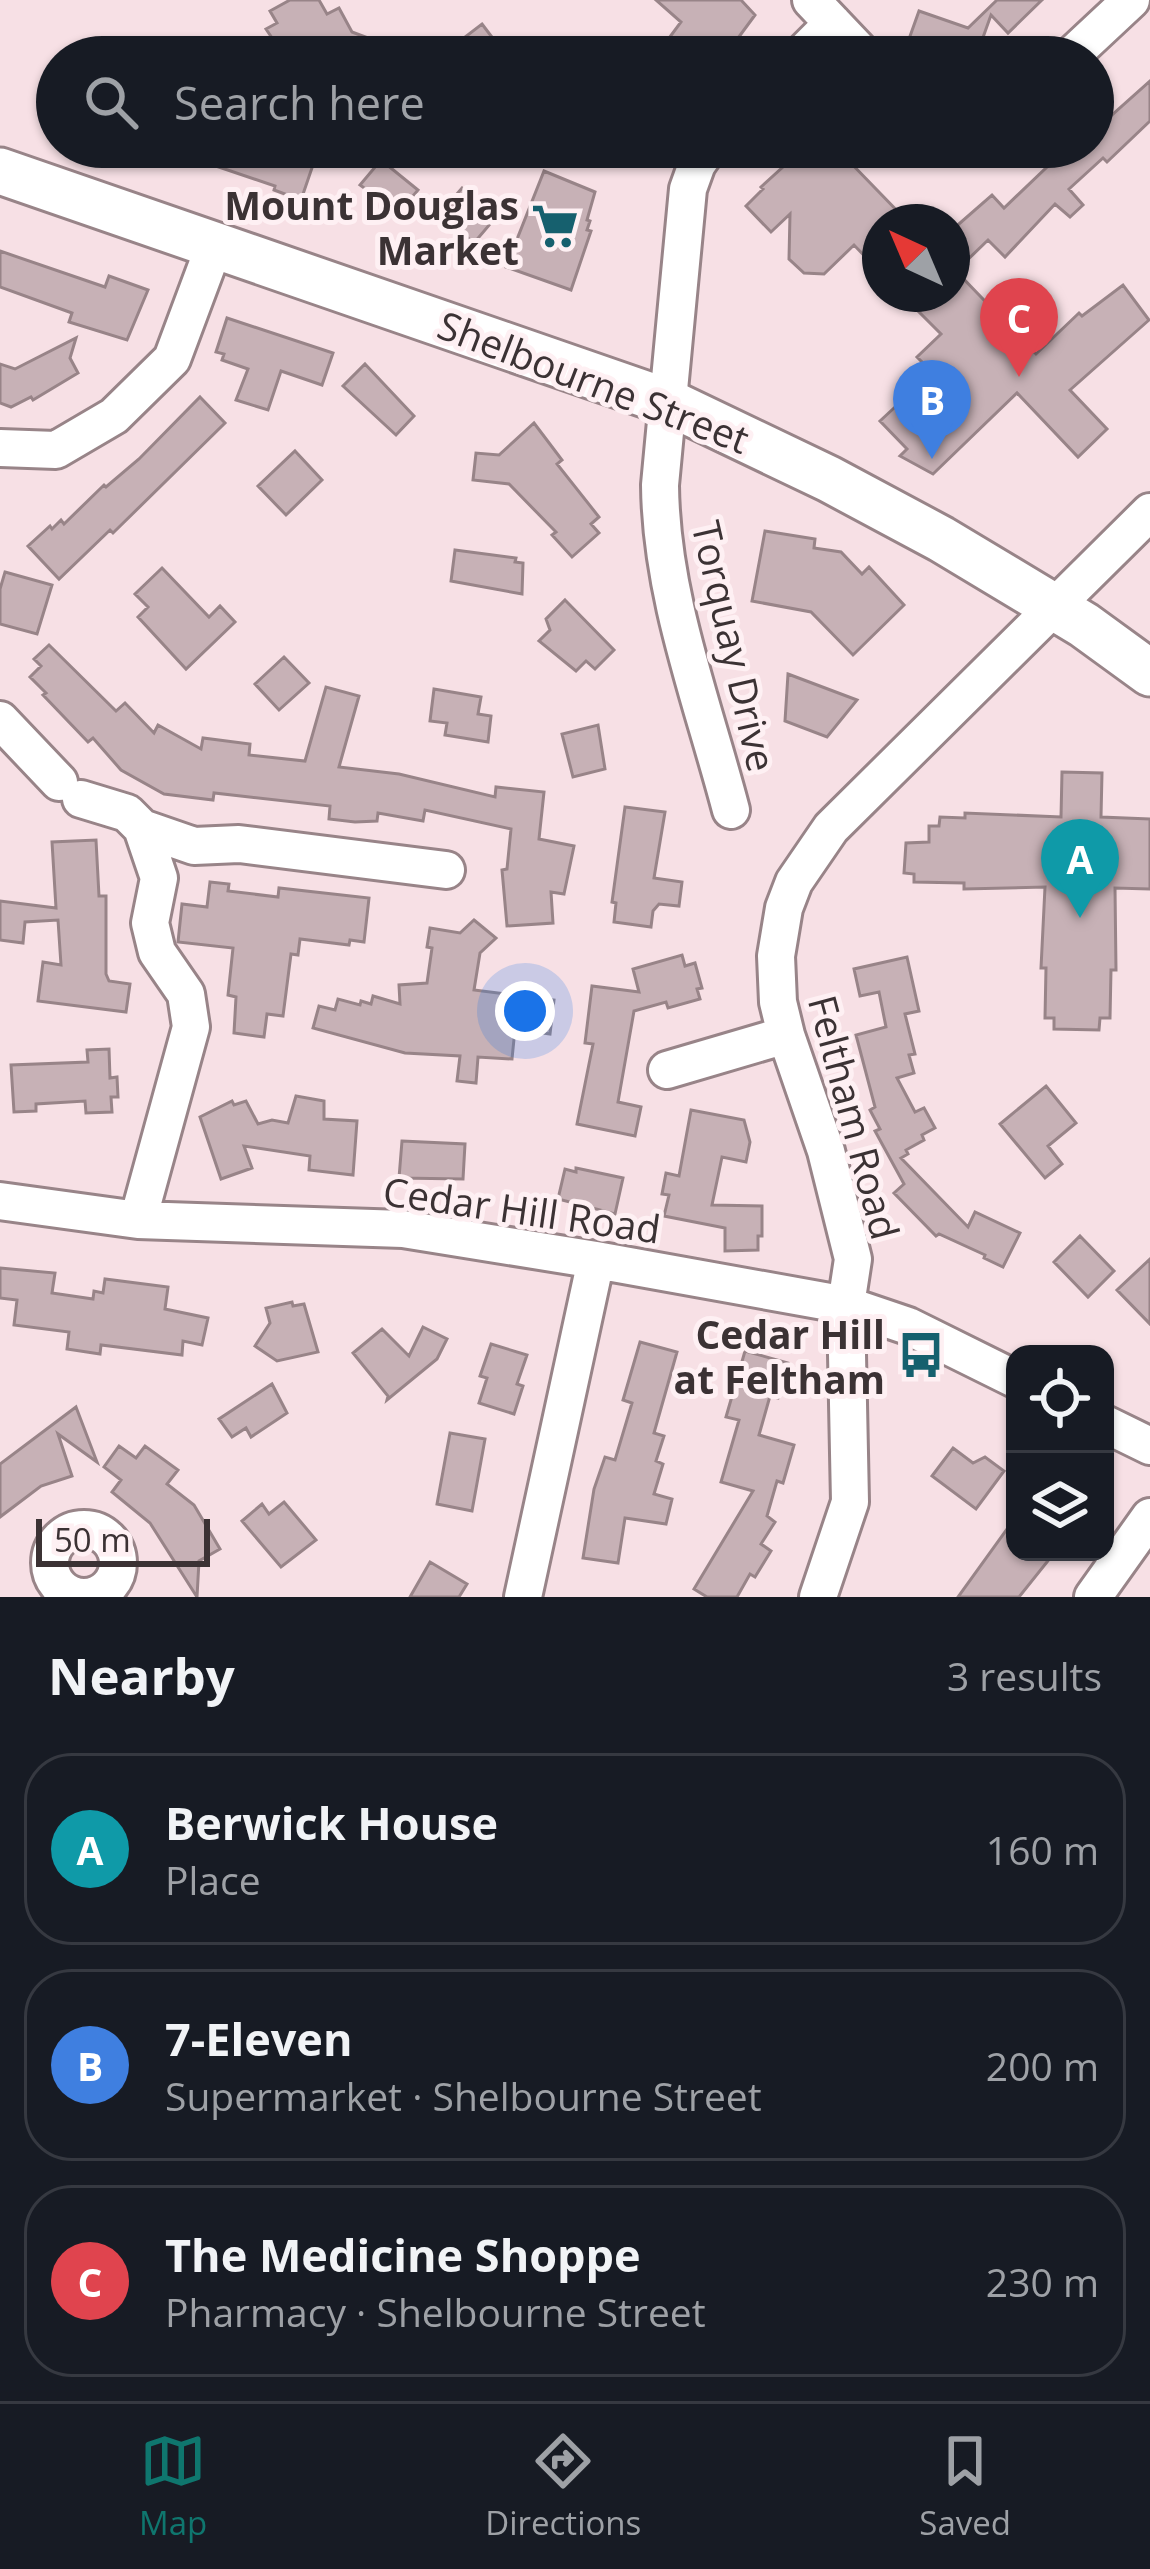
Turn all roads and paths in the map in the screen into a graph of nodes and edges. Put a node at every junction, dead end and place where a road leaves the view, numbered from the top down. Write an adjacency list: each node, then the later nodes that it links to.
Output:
1 (1131, 0): 4 (street)
2 (822, 12): 3 (street)
3 (845, 36)
4 (1092, 36)
5 (696, 168): 8 (street, Torquay Drive)
6 (0, 171): 7 (main road, Shelbourne Street)
7 (215, 244): 8 (main road, Shelbourne Street); 9 (street)
8 (668, 402): 11 (main road, Shelbourne Street); 14 (street, Torquay Drive)
9 (0, 448)
10 (1150, 512): 11 (street, Feltham Road)
11 (1054, 606): 12 (main road, Shelbourne Street); 19 (street, Feltham Road)
12 (1150, 673)
13 (2, 728): 15 (street)
14 (731, 810)
15 (142, 828): 16 (street); 18 (street)
16 (194, 846): 17 (street); 18 (street)
17 (446, 870)
18 (158, 878): 22 (street)
19 (787, 1035): 20 (street); 24 (street, Feltham Road)
20 (667, 1070)
21 (0, 1201): 22 (street, Cedar Hill Road)
22 (138, 1220): 23 (street, Cedar Hill Road)
23 (596, 1260): 24 (street, Cedar Hill Road); 29 (street)
24 (846, 1305): 25 (street, Cedar Hill Road); 30 (street, Feltham Road)
25 (1006, 1375)
26 (1114, 1428): 27 (street)
27 (1150, 1446)
28 (1150, 1517): 31 (street)
29 (523, 1597)
30 (818, 1597)
31 (1093, 1597)

